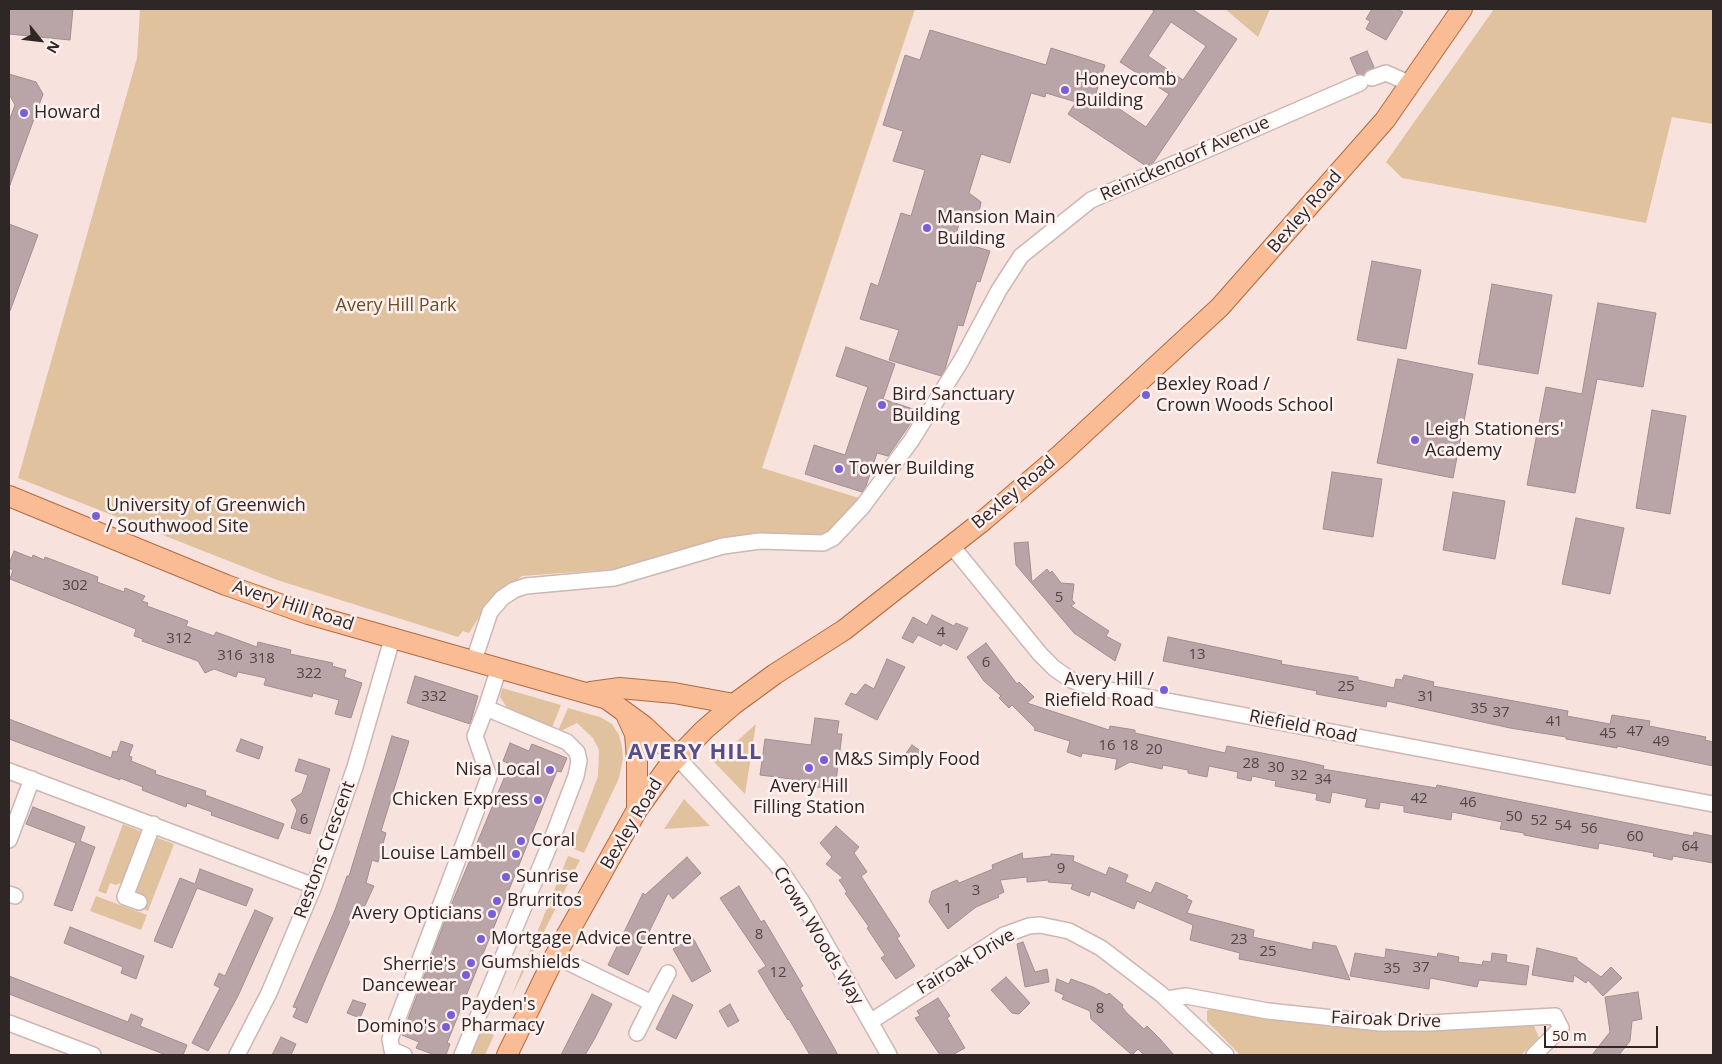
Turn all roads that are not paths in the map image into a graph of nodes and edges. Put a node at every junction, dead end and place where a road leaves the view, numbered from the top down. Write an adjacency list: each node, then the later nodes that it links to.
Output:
1 (1462, 9): 2 (main road, Bexley Road)
2 (1411, 84): 4 (main road, Bexley Road); 6 (street, Reinickendorf Avenue)
3 (9, 496): 5 (main road, Avery Hill Road)
4 (951, 545): 9 (main road, Bexley Road); 15 (street, Riefield Road)
5 (393, 636): 6 (main road, Avery Hill Road); 19 (street, Restons Crescent)
6 (474, 660): 7 (main road, Avery Hill Road)
7 (499, 668): 8 (main road, Avery Hill Road); 10 (street)
8 (586, 692): 9 (main road, Avery Hill Road); 11 (main road, Avery Hill Road)
9 (734, 704): 12 (main road, Bexley Road)
10 (486, 708): 31 (street); 32 (street)
11 (624, 710): 12 (main road, Avery Hill Road); 16 (main road)
12 (677, 757): 16 (main road, Bexley Road); 25 (street, Crown Woods Way)
13 (9, 771): 14 (street)
14 (32, 779): 17 (street); 18 (street)
15 (1713, 804)
16 (637, 810): 21 (main road, Bexley Road)
17 (153, 824): 19 (street); 20 (street)
18 (9, 840)
19 (314, 886): 30 (street, Restons Crescent)
20 (140, 902)
21 (555, 956): 24 (street); 33 (main road, Bexley Road)
22 (668, 973): 24 (street)
23 (1167, 999): 25 (street, Fairoak Drive); 35 (street, Fairoak Drive); 36 (street, Fairoak Drive)
24 (652, 1003): 27 (street)
25 (870, 1022): 34 (street, Crown Woods Way)
26 (9, 1023): 28 (street)
27 (637, 1033)
28 (66, 1050): 29 (street)
29 (93, 1055)
30 (237, 1055)
31 (404, 1055)
32 (462, 1055)
33 (507, 1055)
34 (889, 1055)
35 (1226, 1055)
36 (1534, 1055)

